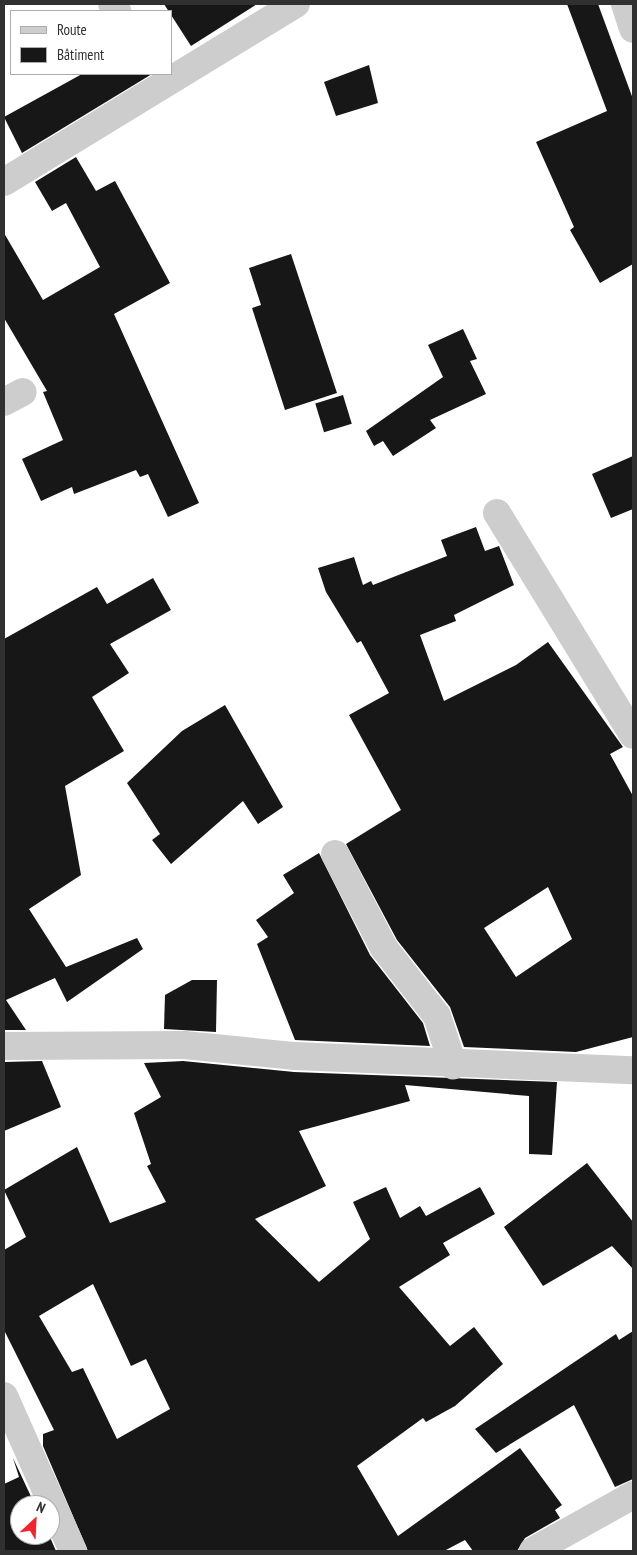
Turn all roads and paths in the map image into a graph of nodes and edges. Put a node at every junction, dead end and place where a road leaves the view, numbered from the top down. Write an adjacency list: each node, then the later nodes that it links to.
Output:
1 (296, 4): 4 (street)
2 (625, 4): 3 (street)
3 (633, 29)
4 (172, 74)
5 (164, 79): 6 (street)
6 (4, 182)
7 (496, 513): 8 (street)
8 (633, 735)
9 (335, 854): 11 (street)
10 (4, 1046): 11 (street)
11 (454, 1064): 12 (street)
12 (633, 1070)
13 (4, 1396): 15 (street)
14 (633, 1495): 16 (street)
15 (73, 1551)
16 (533, 1551)

